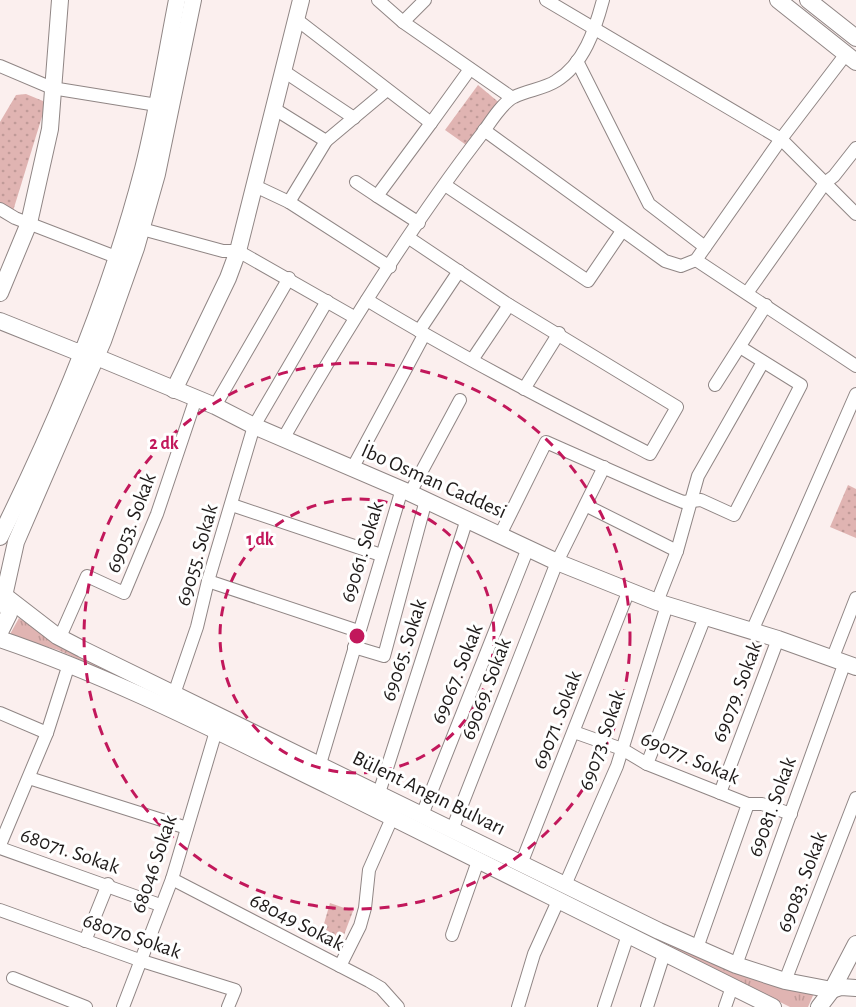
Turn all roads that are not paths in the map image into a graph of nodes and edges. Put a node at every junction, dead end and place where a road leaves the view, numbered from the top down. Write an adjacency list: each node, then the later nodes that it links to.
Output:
1 (60, 0): 20 (main road)
2 (177, 0): 23 (main road)
3 (193, 0): 41 (main road)
4 (301, 0): 11 (main road)
5 (378, 0): 12 (street)
6 (425, 0): 12 (street)
7 (546, 0): 13 (street)
8 (603, 0): 13 (street)
9 (778, 0): 15 (main road)
10 (808, 0): 14 (main road)
11 (296, 18): 19 (main road); 21 (street)
12 (403, 22): 18 (street)
13 (595, 29): 16 (street); 28 (street)
14 (856, 37)
15 (851, 58): 28 (street)
16 (577, 61): 22 (street); 44 (street)
17 (0, 66): 20 (street)
18 (470, 69): 22 (street); 26 (street)
19 (282, 70): 24 (main road); 25 (street)
20 (52, 88): 23 (street); 39 (main road)
21 (387, 90): 25 (street); 26 (street)
22 (511, 98): 27 (street)
23 (157, 105): 46 (main road)
24 (273, 108): 29 (street); 34 (main road)
25 (354, 118): 29 (street)
26 (431, 123): 35 (street)
27 (484, 130): 33 (street); 42 (street)
28 (781, 139): 32 (street); 44 (street)
29 (326, 141): 36 (street)
30 (856, 148): 32 (street)
31 (356, 182): 35 (street)
32 (825, 183): 38 (street); 52 (street)
33 (445, 185): 40 (street); 42 (street)
34 (255, 186): 36 (street); 45 (main road)
35 (377, 196): 40 (street)
36 (289, 202): 48 (street)
37 (0, 209): 39 (street)
38 (856, 214)
39 (29, 223): 46 (street); 51 (main road)
40 (419, 223): 43 (street)
41 (142, 229): 45 (street); 62 (main road)
42 (622, 231): 47 (street)
43 (409, 238): 48 (street); 49 (street)
44 (705, 247): 47 (street)
45 (238, 251): 50 (street); 68 (main road)
46 (116, 257): 62 (main road)
47 (696, 260): 52 (street)
48 (390, 267): 53 (street)
49 (459, 271): 55 (street); 59 (street)
50 (289, 278): 54 (street); 72 (street)
51 (0, 293)
52 (747, 293): 56 (street)
53 (367, 300): 57 (street); 59 (street)
54 (327, 301): 57 (street); 73 (street, 69055. Sokak)
55 (509, 305): 60 (street); 63 (street)
56 (766, 305): 61 (street); 65 (street)
57 (354, 317): 74 (street)
58 (0, 321): 62 (main road, İbo Osman Caddesi)
59 (422, 333): 63 (street); 76 (street)
60 (559, 333): 67 (street); 67 (street)
61 (740, 347): 64 (street); 66 (street)
62 (89, 353): 68 (main road, İbo Osman Caddesi); 84 (main road); 91 (main road)
63 (472, 360): 67 (street)
64 (763, 362): 79 (street, 69073. Sokak); 79 (street)
65 (855, 364)
66 (715, 385)
67 (524, 389)
68 (174, 390): 70 (main road, İbo Osman Caddesi)
69 (856, 394): 96 (street)
70 (196, 398): 72 (main road, İbo Osman Caddesi); 98 (street, 69053. Sokak)
71 (460, 400): 77 (street, 69061. Sokak)
72 (214, 406): 73 (main road, İbo Osman Caddesi)
73 (254, 426): 74 (main road, İbo Osman Caddesi); 80 (street, 69055. Sokak)
74 (283, 439): 76 (main road, İbo Osman Caddesi)
75 (604, 467): 79 (street); 81 (street, 69069. Sokak); 83 (street)
76 (352, 470): 77 (main road, İbo Osman Caddesi)
77 (406, 491): 78 (main road, İbo Osman Caddesi); 87 (street, 69061. Sokak)
78 (426, 500): 82 (main road, İbo Osman Caddesi); 101 (street)
79 (691, 501): 86 (street, 69073. Sokak)
80 (232, 505): 87 (street); 89 (street, 69055. Sokak)
81 (587, 506): 86 (street); 88 (street, 69069. Sokak)
82 (466, 519): 83 (main road, İbo Osman Caddesi); 113 (street, 69065. Sokak)
83 (500, 535): 85 (main road, İbo Osman Caddesi)
84 (0, 537)
85 (528, 548): 88 (main road, İbo Osman Caddesi); 118 (street, 69067. Sokak)
86 (676, 550): 93 (street, 69073. Sokak)
87 (381, 555): 95 (street, 69061. Sokak)
88 (557, 562): 90 (main road, İbo Osman Caddesi); 121 (street, 69069. Sokak)
89 (208, 581): 95 (street); 104 (street, 69055. Sokak)
90 (629, 590): 93 (main road, İbo Osman Caddesi); 107 (street, 69071. Sokak)
91 (2, 594): 97 (main road); 98 (main road, Bülent Angın Bulvarı)
92 (856, 598): 102 (street, 69081. Sokak)
93 (662, 603): 94 (main road, İbo Osman Caddesi); 109 (street, 69073. Sokak)
94 (705, 617): 96 (main road, İbo Osman Caddesi); 111 (street)
95 (358, 631): 101 (street, 69061. Sokak)
96 (752, 631): 100 (main road, İbo Osman Caddesi)
97 (0, 632)
98 (60, 637): 104 (main road, Bülent Angın Bulvarı)
99 (0, 639): 103 (main road, Bülent Angın Bulvarı)
100 (778, 639): 102 (main road, İbo Osman Caddesi); 114 (street, 69079. Sokak)
101 (354, 647): 110 (street, 69061. Sokak)
102 (845, 662): 117 (street, 69081. Sokak)
103 (69, 664): 106 (main road, Bülent Angın Bulvarı); 108 (street)
104 (174, 694): 110 (main road, Bülent Angın Bulvarı)
105 (0, 713): 108 (street)
106 (216, 731): 119 (main road, Bülent Angın Bulvarı); 120 (street, 68046 Sokak)
107 (574, 732): 109 (street, 69077. Sokak); 124 (street, 69071. Sokak)
108 (47, 733): 112 (street)
109 (622, 749): 111 (street, 69077. Sokak); 127 (street, 69073. Sokak)
110 (320, 764): 113 (main road, Bülent Angın Bulvarı)
111 (647, 764): 114 (street, 69077. Sokak)
112 (29, 778): 120 (street); 122 (street)
113 (379, 793): 118 (main road, Bülent Angın Bulvarı)
114 (720, 793): 116 (street, 69077. Sokak)
115 (856, 798): 141 (street, 69083. Sokak)
116 (748, 804): 117 (street); 135 (street, 69077. Sokak)
117 (790, 814): 138 (street, 69081. Sokak)
118 (422, 815): 121 (main road, Bülent Angın Bulvarı)
119 (392, 818): 123 (main road, Bülent Angın Bulvarı); 139 (street)
120 (187, 828): 125 (street, 68046 Sokak)
121 (452, 830): 124 (main road, Bülent Angın Bulvarı)
122 (0, 846): 126 (street, 68071. Sokak)
123 (478, 861): 128 (main road, Bülent Angın Bulvarı); 131 (street)
124 (521, 864): 127 (main road, Bülent Angın Bulvarı)
125 (172, 879): 129 (street, 68046 Sokak); 139 (street, 68049 Sokak)
126 (108, 884): 129 (street, 68071. Sokak); 133 (street)
127 (565, 885): 135 (main road, Bülent Angın Bulvarı)
128 (558, 901): 132 (main road, Bülent Angın Bulvarı); 149 (street)
129 (160, 905): 137 (street, 68046 Sokak)
130 (0, 910): 133 (street, 68070 Sokak)
131 (452, 935)
132 (628, 935): 136 (main road, Bülent Angın Bulvarı); 150 (street)
133 (85, 941): 137 (street, 68070 Sokak)
134 (856, 944): 144 (main road)
135 (697, 948): 138 (main road, Bülent Angın Bulvarı)
136 (664, 954): 142 (main road, Bülent Angın Bulvarı); 151 (street)
137 (142, 961): 147 (street, 68046 Sokak); 148 (street, 68070 Sokak)
138 (736, 965): 141 (main road, Bülent Angın Bulvarı)
139 (340, 966): 145 (street, 68049 Sokak)
140 (13, 978): 146 (street)
141 (785, 981): 144 (main road, Bülent Angın Bulvarı)
142 (732, 987): 152 (street); 153 (main road, Bülent Angın Bulvarı)
143 (856, 988): 144 (main road, Bülent Angın Bulvarı)
144 (832, 990): 154 (main road)
145 (394, 1005)
146 (86, 1007)
147 (123, 1007)
148 (228, 1007)
149 (518, 1007)
150 (604, 1007)
151 (647, 1007)
152 (725, 1007)
153 (773, 1007)
154 (819, 1007)

